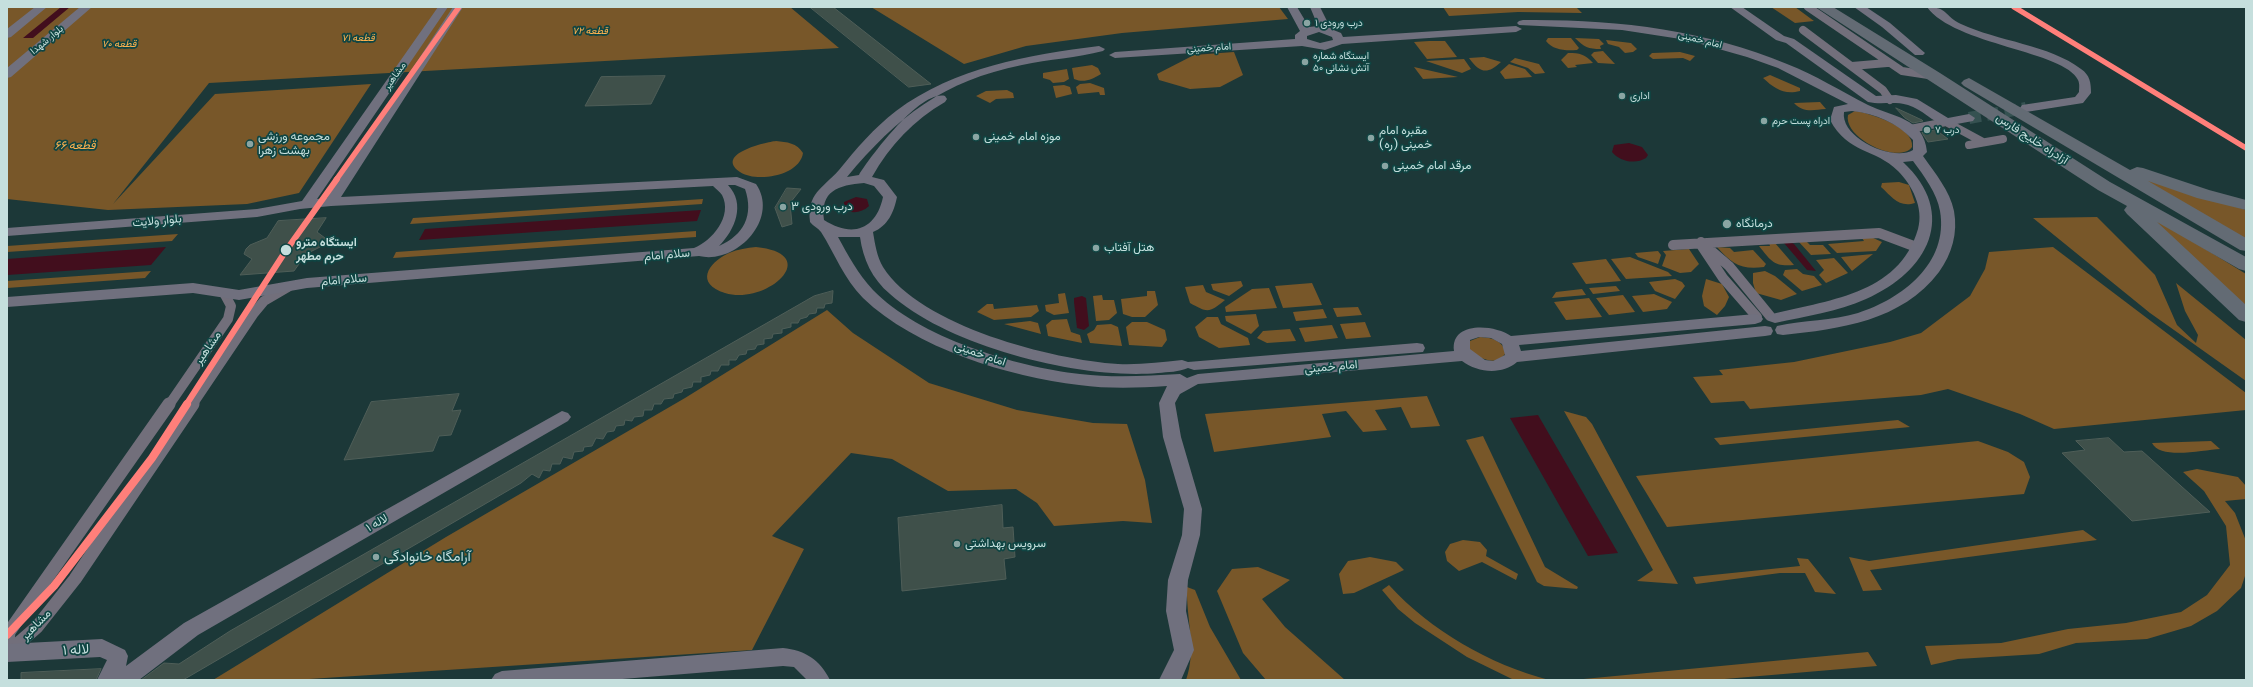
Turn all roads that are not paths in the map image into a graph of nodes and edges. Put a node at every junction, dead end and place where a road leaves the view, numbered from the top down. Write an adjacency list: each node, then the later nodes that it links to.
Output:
1 (42, 7): 16 (street)
2 (87, 7): 24 (street, بلوار شهدا)
3 (443, 7): 32 (street, مشاهیر)
4 (458, 7): 31 (street, مشاهیر)
5 (1292, 7): 18 (street)
6 (1315, 7): 17 (street)
7 (1735, 7): 19 (street)
8 (1750, 7): 19 (street)
9 (1808, 7): 22 (street)
10 (1823, 7): 25 (highway, آزادراه خلیج فارس)
11 (1844, 7): 21 (highway, آزادراه خلیج فارس)
12 (1859, 7): 21 (street)
13 (1932, 7): 29 (street)
14 (1520, 26): 17 (street, امام خمینی); 27 (street, امام خمینی); 28 (street, امام خمینی)
15 (1803, 30): 23 (street)
16 (7, 35)
17 (1333, 35): 18 (street, امام خمینی); 18 (street)
18 (1303, 36): 20 (street, امام خمینی)
19 (1790, 41): 26 (street)
20 (1100, 52): 41 (street); 43 (street)
21 (1919, 53): 38 (highway, آزادراه خلیج فارس)
22 (1887, 63): 23 (street); 25 (street)
23 (1852, 66): 26 (street)
24 (7, 74)
25 (1936, 76): 44 (highway, آزادراه خلیج فارس)
26 (1890, 100): 33 (street)
27 (1843, 108): 28 (street); 40 (street)
28 (1864, 108): 34 (street)
29 (2026, 108)
30 (1969, 118): 33 (street)
31 (385, 120): 32 (street); 45 (street, مشاهیر)
32 (362, 121): 46 (street, مشاهیر)
33 (1946, 122): 34 (street); 36 (street)
34 (1910, 129): 39 (street)
35 (2003, 139): 36 (street)
36 (1983, 142): 37 (street)
37 (1969, 145)
38 (2085, 151): 47 (highway); 53 (highway, آزادراه خلیج فارس)
39 (1917, 156): 40 (street); 61 (street)
40 (1891, 157): 54 (street)
41 (864, 179): 43 (street); 50 (street)
42 (716, 182): 45 (street); 55 (street, سلام امام); 55 (street)
43 (833, 184): 48 (street)
44 (2104, 186): 56 (highway, آزادراه خلیج فارس); 60 (highway)
45 (331, 202): 46 (street)
46 (307, 204): 49 (street, بلوار ولایت)
47 (2246, 206)
48 (827, 230): 50 (street); 65 (street, امام خمینی)
49 (7, 232)
50 (866, 232): 65 (street, امام خمینی)
51 (1701, 242): 52 (street); 54 (street); 61 (street)
52 (1673, 245)
53 (2246, 246)
54 (1919, 248): 61 (street)
55 (696, 252): 57 (street, سلام امام)
56 (2246, 265)
57 (288, 287): 58 (street, سلام امام); 67 (street, مشاهیر)
58 (224, 293): 59 (street, سلام امام); 67 (street, مشاهیر)
59 (7, 302)
60 (2246, 316)
61 (1768, 322): 62 (street); 64 (street)
62 (1508, 341): 63 (street); 64 (street)
63 (1463, 350): 64 (street); 65 (street, امام خمینی)
64 (1513, 357)
65 (1189, 374): 72 (street)
66 (562, 417): 69 (street, لاله ۱)
67 (7, 653): 68 (street, لاله ۱)
68 (108, 680)
69 (126, 680)
70 (502, 680): 71 (street)
71 (820, 680)
72 (1170, 680)

